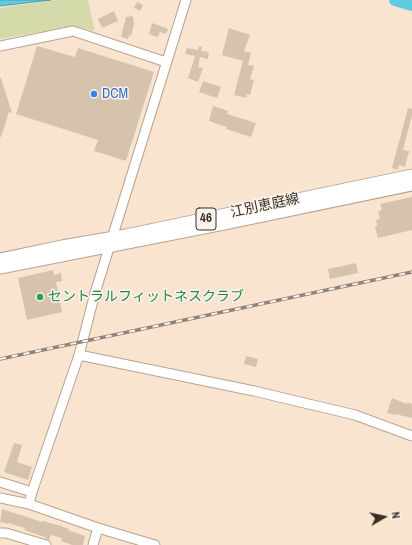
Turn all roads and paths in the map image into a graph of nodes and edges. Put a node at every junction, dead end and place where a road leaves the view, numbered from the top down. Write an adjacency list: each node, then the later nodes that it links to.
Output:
1 (186, 0): 3 (street)
2 (0, 46): 3 (street)
3 (166, 62): 6 (street)
4 (412, 175): 6 (main road, 江別恵庭線 / 46)
5 (412, 185): 6 (main road, 江別恵庭線 / 46)
6 (111, 242): 7 (main road, 江別恵庭線 / 46); 8 (main road, 江別恵庭線 / 46); 9 (street)
7 (0, 259)
8 (0, 268)
9 (79, 354): 10 (street); 12 (street)
10 (412, 436)
11 (0, 482): 12 (street)
12 (32, 492): 14 (street)
13 (0, 498): 14 (street)
14 (29, 504): 15 (street)
15 (98, 528): 18 (street); 19 (street)
16 (0, 532): 17 (street)
17 (45, 545)
18 (93, 545)
19 (155, 545)

